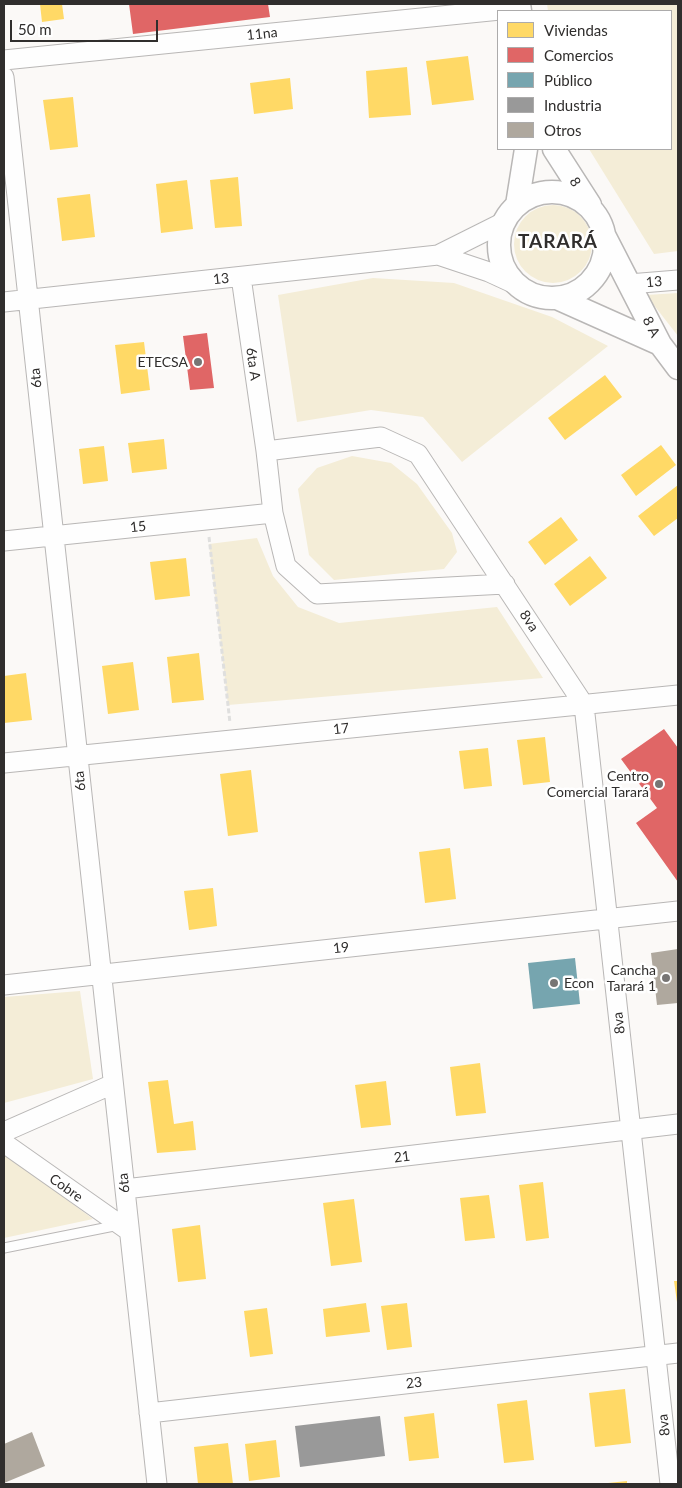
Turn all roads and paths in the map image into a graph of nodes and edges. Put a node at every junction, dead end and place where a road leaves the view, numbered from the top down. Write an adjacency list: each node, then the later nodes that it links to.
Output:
1 (519, 8): 3 (street, 11na)
2 (497, 10): 4 (street, 11na)
3 (499, 10)
4 (4, 60)
5 (4, 77): 17 (street, 6ta)
6 (526, 150): 8 (street)
7 (555, 150): 10 (street, 8)
8 (517, 205): 9 (street); 10 (street)
9 (504, 222): 11 (street, 13); 14 (street)
10 (600, 225): 15 (street, 8 A); 16 (street)
11 (438, 256): 12 (street, 13); 14 (street, 13)
12 (241, 277): 17 (street, 13); 21 (street, 6ta A)
13 (678, 280): 15 (street, 13)
14 (516, 284): 16 (street)
15 (629, 284): 19 (street, 8 A)
16 (557, 298): 19 (street, 8 A)
17 (28, 300): 18 (street, 13); 24 (street, 6ta)
18 (4, 302)
19 (660, 344): 20 (street)
20 (678, 368)
21 (266, 451): 22 (street, 6ta A); 26 (street, 8va)
22 (273, 513): 23 (street, 15); 26 (street, 6ta A)
23 (207, 520): 24 (street, 15); 29 (path)
24 (54, 536): 25 (street, 15); 30 (street, 6ta)
25 (4, 541)
26 (504, 584): 28 (street, 8va)
27 (678, 695): 28 (street, 17)
28 (584, 705): 29 (street, 17); 33 (street, 8va)
29 (232, 740): 30 (street, 17)
30 (78, 756): 31 (street, 17); 34 (street, 6ta)
31 (4, 763)
32 (678, 912): 33 (street, 19)
33 (608, 919): 34 (street, 19); 38 (street, 8va)
34 (102, 975): 35 (street, 19); 36 (street, 6ta)
35 (4, 985)
36 (113, 1084): 39 (street); 41 (street, 6ta)
37 (678, 1124): 38 (street, 21)
38 (631, 1130): 41 (street, 21); 45 (street, 8va)
39 (4, 1132)
40 (4, 1143): 42 (street, Cobre)
41 (125, 1189): 42 (street, 6ta)
42 (124, 1228): 43 (lane); 46 (street, 6ta)
43 (4, 1248)
44 (678, 1353): 45 (street, 23)
45 (656, 1355): 46 (street, 23); 48 (street, 8va)
46 (149, 1413): 47 (street, 6ta)
47 (157, 1484)
48 (670, 1484)

